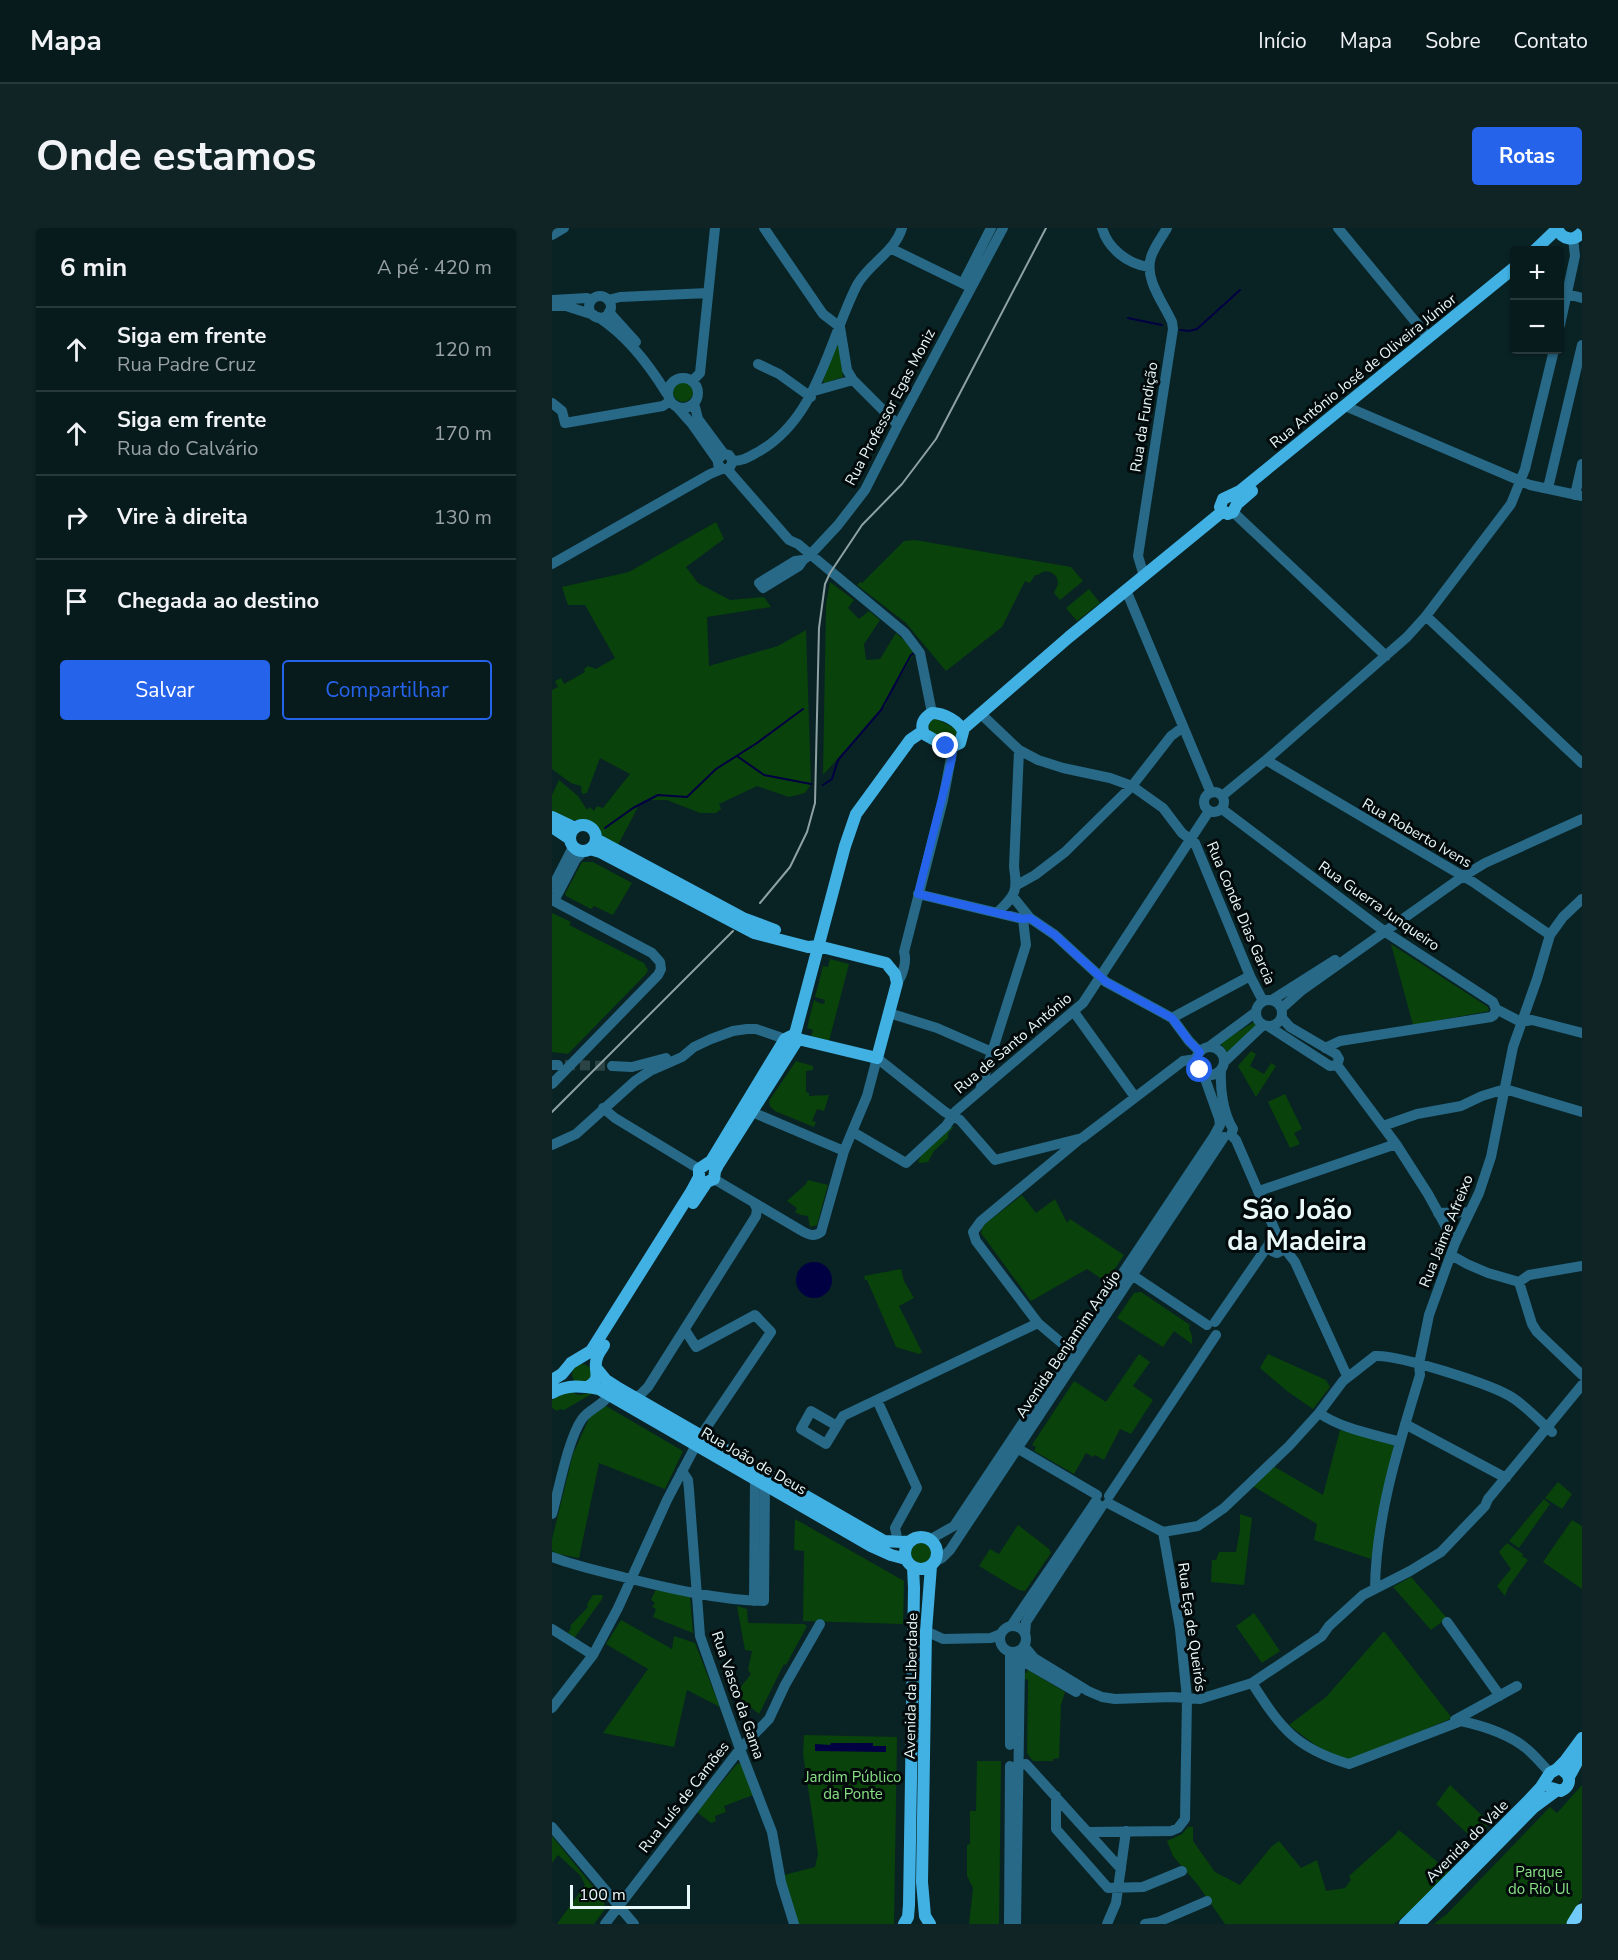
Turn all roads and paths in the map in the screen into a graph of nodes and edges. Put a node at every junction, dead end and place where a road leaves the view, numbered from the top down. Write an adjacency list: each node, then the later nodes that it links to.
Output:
1 (564, 228): 11 (street)
2 (716, 228): 19 (street)
3 (764, 228): 28 (street)
4 (991, 228): 18 (street, Rua Professor Egas Moniz)
5 (1003, 228): 18 (street, Rua Professor Egas Moniz)
6 (1102, 228): 15 (street)
7 (1167, 228): 15 (street)
8 (1338, 228): 29 (street)
9 (903, 229): 14 (street)
10 (1571, 234): 12 (main road); 13 (main road); 20 (street)
11 (552, 235)
12 (1544, 246)
13 (1553, 246)
14 (890, 248): 18 (street); 28 (street)
15 (1149, 267): 53 (street, Rua da Fundição)
16 (1510, 271): 29 (main road, Rua António José de Oliveira Júnior)
17 (1510, 281): 40 (main road, Rua António José de Oliveira Júnior)
18 (967, 285): 43 (street, Rua Professor Egas Moniz)
19 (708, 293): 25 (street); 34 (street)
20 (1567, 294): 21 (street); 26 (street)
21 (1582, 298)
22 (552, 300): 23 (street)
23 (591, 300): 25 (street); 27 (street)
24 (552, 306): 27 (street)
25 (609, 306): 27 (street); 35 (street)
26 (1564, 307)
27 (596, 316): 37 (street)
28 (840, 327): 33 (street); 36 (street)
29 (1428, 337): 40 (main road, Rua António José de Oliveira Júnior)
30 (1582, 345): 47 (street)
31 (1553, 354): 46 (street)
32 (758, 364): 36 (street)
33 (853, 380): 36 (street); 43 (street)
34 (692, 381): 35 (street); 39 (street)
35 (672, 382): 37 (street)
36 (812, 394): 44 (street)
37 (671, 400): 39 (street); 41 (street); 44 (street)
38 (552, 403): 41 (street)
39 (694, 403): 44 (street)
40 (1349, 407): 46 (street); 49 (main road, Rua António José de Oliveira Júnior)
41 (565, 423): 42 (street)
42 (552, 425)
43 (898, 425): 51 (street, Rua Professor Egas Moniz)
44 (725, 463): 50 (street); 51 (street); 52 (street)
45 (1582, 464): 48 (street)
46 (1521, 480): 47 (street); 55 (street)
47 (1548, 488): 48 (street)
48 (1578, 495)
49 (1231, 506): 53 (main road, Rua António José de Oliveira Júnior); 56 (street)
50 (552, 556)
51 (806, 557): 57 (street)
52 (552, 564)
53 (1144, 576): 54 (main road, Rua António José de Oliveira Júnior)
54 (1126, 590): 58 (main road, Rua António José de Oliveira Júnior); 59 (street)
55 (1426, 616): 56 (street); 65 (street)
56 (1386, 656): 64 (street)
57 (932, 713): 60 (main road); 61 (main road)
58 (980, 713): 60 (main road, Rua António José de Oliveira Júnior); 63 (street, Rua Conde Dias Garcia)
59 (1182, 728): 66 (street); 67 (street)
60 (963, 729): 62 (main road, Rua António José de Oliveira Júnior)
61 (923, 731): 62 (main road); 86 (main road)
62 (953, 747): 78 (street, Rua António José de Oliveira Júnior)
63 (1019, 750): 66 (street, Rua Conde Dias Garcia); 76 (street)
64 (1266, 760): 67 (street); 75 (street, Rua Roberto Ivens)
65 (1582, 763)
66 (1132, 786): 73 (street, Rua Conde Dias Garcia); 76 (street)
67 (1216, 794): 68 (street); 69 (street)
68 (1222, 809): 69 (street); 84 (street, Rua Guerra Junqueiro)
69 (1209, 811): 73 (street, Rua de Santo António)
70 (552, 817): 74 (main road)
71 (1582, 819): 75 (street)
72 (552, 827): 74 (main road)
73 (1191, 838): 89 (street, Rua Conde Dias Garcia); 90 (street, Rua de Santo António)
74 (581, 842): 77 (street); 81 (street); 86 (main road)
75 (1462, 877): 84 (street); 85 (street, Rua Roberto Ivens)
76 (1017, 885): 79 (street)
77 (552, 888)
78 (918, 894): 82 (street); 87 (street, Rua António José de Oliveira Júnior)
79 (1013, 897): 82 (street); 83 (street)
80 (1582, 899): 85 (street, Rua Jaime Afreixo)
81 (553, 900): 115 (street)
82 (998, 912): 83 (street)
83 (1026, 918): 90 (street); 108 (street)
84 (1384, 931): 92 (street); 93 (street, Rua Guerra Junqueiro); 97 (street)
85 (1550, 935): 99 (street, Rua Jaime Afreixo)
86 (818, 946): 88 (main road); 103 (main road)
87 (904, 952): 88 (street); 91 (street, Rua António José de Oliveira Júnior)
88 (886, 963): 91 (main road)
89 (1250, 976): 92 (street, Rua Conde Dias Garcia); 98 (street)
90 (1100, 977): 94 (street, Rua de Santo António); 98 (street)
91 (897, 983): 96 (main road, Rua António José de Oliveira Júnior)
92 (1268, 1000): 95 (street); 97 (street)
93 (1496, 1009): 99 (street, Rua Guerra Junqueiro); 107 (street)
94 (1074, 1012): 117 (street, Rua de Santo António); 118 (street)
95 (1256, 1012): 100 (street); 104 (street)
96 (889, 1013): 108 (street); 110 (main road, Rua António José de Oliveira Júnior)
97 (1282, 1013): 100 (street); 102 (street)
98 (1172, 1018): 109 (street)
99 (1521, 1022): 101 (street); 116 (street, Rua Jaime Afreixo)
100 (1265, 1025): 106 (street); 113 (street)
101 (1582, 1033)
102 (1306, 1036): 106 (street); 107 (street)
103 (793, 1038): 105 (street); 110 (main road); 120 (main road); 130 (main road)
104 (1210, 1046): 109 (street); 113 (street)
105 (694, 1047): 112 (street); 119 (street)
106 (1300, 1047): 111 (street)
107 (1325, 1048): 111 (street)
108 (992, 1052): 117 (street)
109 (1198, 1055): 114 (street); 118 (street)
110 (877, 1058): 122 (street); 125 (street, Rua António José de Oliveira Júnior)
111 (1337, 1065): 123 (street)
112 (612, 1066)
113 (1223, 1066): 114 (street); 124 (street)
114 (1203, 1073): 124 (street)
115 (552, 1084)
116 (1504, 1089): 121 (street); 123 (street); 134 (street, Rua Jaime Afreixo)
117 (980, 1090): 122 (street, Rua de Santo António)
118 (1135, 1097): 126 (street)
119 (603, 1108): 128 (street); 130 (street)
120 (752, 1112): 129 (street); 130 (main road)
121 (1582, 1112)
122 (952, 1115): 125 (street, Rua de Santo António); 126 (street)
123 (1383, 1126): 127 (street)
124 (1224, 1130): 131 (street); 139 (street, Avenida Benjamim Araújo); 144 (street, Avenida Benjamim Araújo)
125 (853, 1132): 129 (street, Rua António José de Oliveira Júnior)
126 (1082, 1138): 141 (street)
127 (1396, 1144): 131 (street); 133 (street)
128 (552, 1145)
129 (844, 1151): 132 (street, Rua António José de Oliveira Júnior)
130 (707, 1174): 132 (street); 145 (main road); 147 (main road)
131 (1259, 1191): 136 (street)
132 (754, 1203): 143 (street)
133 (1438, 1212): 134 (street); 135 (street)
134 (1469, 1212): 135 (street, Rua Jaime Afreixo)
135 (1455, 1243): 137 (street, Rua Jaime Afreixo)
136 (1276, 1248): 142 (street); 150 (street)
137 (1451, 1255): 140 (street); 146 (street, Rua Jaime Afreixo)
138 (1582, 1266): 140 (street)
139 (1132, 1275): 142 (street); 166 (street, Avenida Benjamim Araújo)
140 (1519, 1282): 149 (street)
141 (1038, 1323): 144 (street); 159 (street)
142 (1213, 1329): 170 (street)
143 (685, 1330): 158 (street); 164 (street)
144 (1071, 1351): 174 (street, Avenida Benjamim Araújo)
145 (582, 1358): 147 (main road); 148 (main road)
146 (1419, 1364): 150 (street); 161 (street, Rua Jaime Afreixo); 163 (street)
147 (597, 1368): 154 (main road); 158 (main road, Rua João de Deus)
148 (568, 1369): 151 (main road); 152 (main road)
149 (1582, 1375)
150 (1347, 1376): 160 (street)
151 (552, 1380)
152 (574, 1385): 154 (main road); 155 (main road)
153 (1582, 1385): 163 (street)
154 (587, 1387): 156 (main road, Rua João de Deus)
155 (552, 1393)
156 (609, 1395): 164 (main road, Rua João de Deus); 172 (street)
157 (1582, 1395): 163 (street)
158 (634, 1397): 164 (main road, Rua João de Deus)
159 (877, 1400): 162 (street); 176 (street)
160 (1319, 1413): 165 (street); 173 (street)
161 (1405, 1424): 165 (street, Rua Jaime Afreixo); 168 (street)
162 (837, 1426)
163 (1549, 1430): 168 (street); 171 (street)
164 (698, 1441): 167 (street); 169 (main road, Rua João de Deus); 176 (main road, Rua João de Deus)
165 (1400, 1442): 181 (street, Rua Jaime Afreixo)
166 (1017, 1448): 170 (street); 179 (street, Avenida Benjamim Araújo)
167 (682, 1471): 180 (street); 182 (street, Rua Vasco da Gama)
168 (1506, 1478): 171 (street)
169 (760, 1482): 178 (main road, Rua João de Deus); 182 (street)
170 (1103, 1499): 173 (street); 185 (street); 190 (street)
171 (1485, 1506): 181 (street)
172 (552, 1514)
173 (1163, 1532): 197 (street, Rua Eça de Queirós)
174 (928, 1540): 175 (main road); 179 (main road)
175 (911, 1541): 176 (main road, Rua João de Deus); 178 (main road)
176 (898, 1542)
177 (552, 1557): 180 (street)
178 (910, 1563): 179 (main road); 218 (main road, Avenida da Liberdade)
179 (932, 1564): 188 (main road, Avenida da Liberdade)
180 (631, 1579): 182 (street); 193 (street)
181 (1375, 1588): 186 (street)
182 (697, 1593): 201 (street, Rua Vasco da Gama)
183 (1447, 1622): 196 (street)
184 (820, 1624): 201 (street, Rua Luís de Camões)
185 (1011, 1626): 189 (street); 190 (street)
186 (1329, 1626): 194 (street); 197 (street)
187 (552, 1629): 193 (street)
188 (926, 1632): 189 (street); 191 (main road, Avenida da Liberdade)
189 (1001, 1634): 192 (street)
190 (1025, 1634): 192 (street)
191 (926, 1648): 192 (street); 217 (main road, Avenida da Liberdade)
192 (1014, 1650): 197 (street); 203 (street); 222 (street)
193 (593, 1655): 198 (street)
194 (1252, 1683): 197 (street); 199 (street)
195 (1517, 1686): 196 (street)
196 (1500, 1696): 199 (street)
197 (1187, 1698): 209 (street, Rua Eça de Queirós)
198 (552, 1708)
199 (1450, 1725): 204 (street)
200 (1582, 1738): 204 (main road, Avenida do Vale)
201 (740, 1749): 215 (street, Rua Luís de Camões); 221 (street, Rua Vasco da Gama)
202 (1582, 1753): 205 (main road, Avenida do Vale)
203 (1017, 1765): 207 (street); 223 (street)
204 (1552, 1773): 205 (main road); 206 (main road); 226 (main road, Avenida do Vale)
205 (1569, 1777): 206 (main road, Avenida do Vale)
206 (1556, 1791): 227 (main road, Avenida do Vale)
207 (1056, 1796): 210 (street); 213 (street)
208 (552, 1827): 215 (street)
209 (1126, 1831): 210 (street); 211 (street)
210 (1089, 1832): 211 (street)
211 (1121, 1869): 213 (street)
212 (1182, 1871): 213 (street)
213 (1119, 1888): 224 (street)
214 (1207, 1901): 225 (street)
215 (618, 1906): 219 (street, Rua Luís de Camões); 220 (street)
216 (1582, 1911): 228 (highway)
217 (927, 1920): 218 (main road, Avenida da Liberdade)
218 (906, 1921)
219 (604, 1924)
220 (634, 1924)
221 (794, 1924)
222 (1009, 1924)
223 (1016, 1924)
224 (1107, 1924)
225 (1145, 1924)
226 (1405, 1924)
227 (1419, 1924)
228 (1574, 1924)

